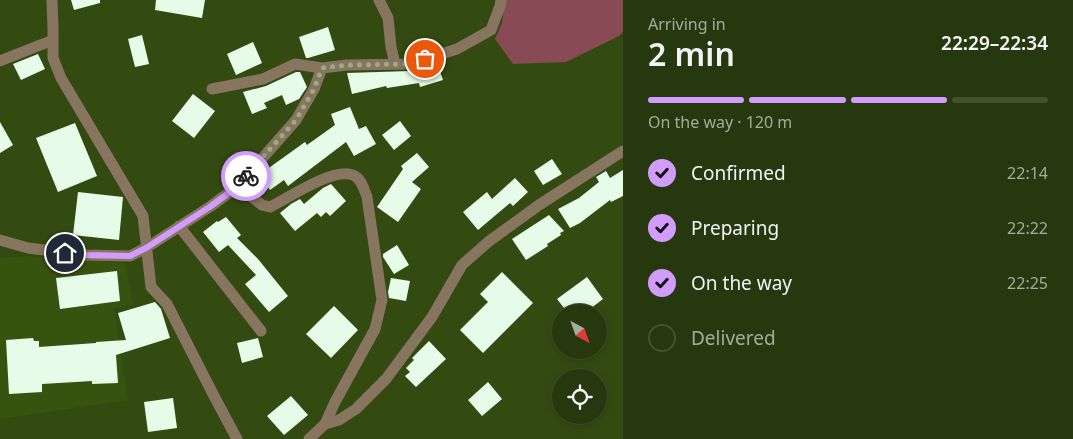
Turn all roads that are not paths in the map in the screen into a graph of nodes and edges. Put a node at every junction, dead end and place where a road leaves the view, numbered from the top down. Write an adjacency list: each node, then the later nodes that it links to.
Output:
1 (52, 0): 4 (street)
2 (379, 0): 6 (street)
3 (501, 0): 6 (street)
4 (53, 40): 5 (street); 14 (street)
5 (0, 62)
6 (395, 64): 7 (street)
7 (322, 68): 8 (street); 10 (street)
8 (212, 89)
9 (623, 151): 16 (street)
10 (238, 186): 11 (street); 16 (street)
11 (179, 226): 14 (street); 15 (street)
12 (5, 241): 13 (street); 14 (street)
13 (0, 248)
14 (146, 248): 17 (street)
15 (261, 330)
16 (326, 424): 18 (street)
17 (237, 439)
18 (309, 439)

